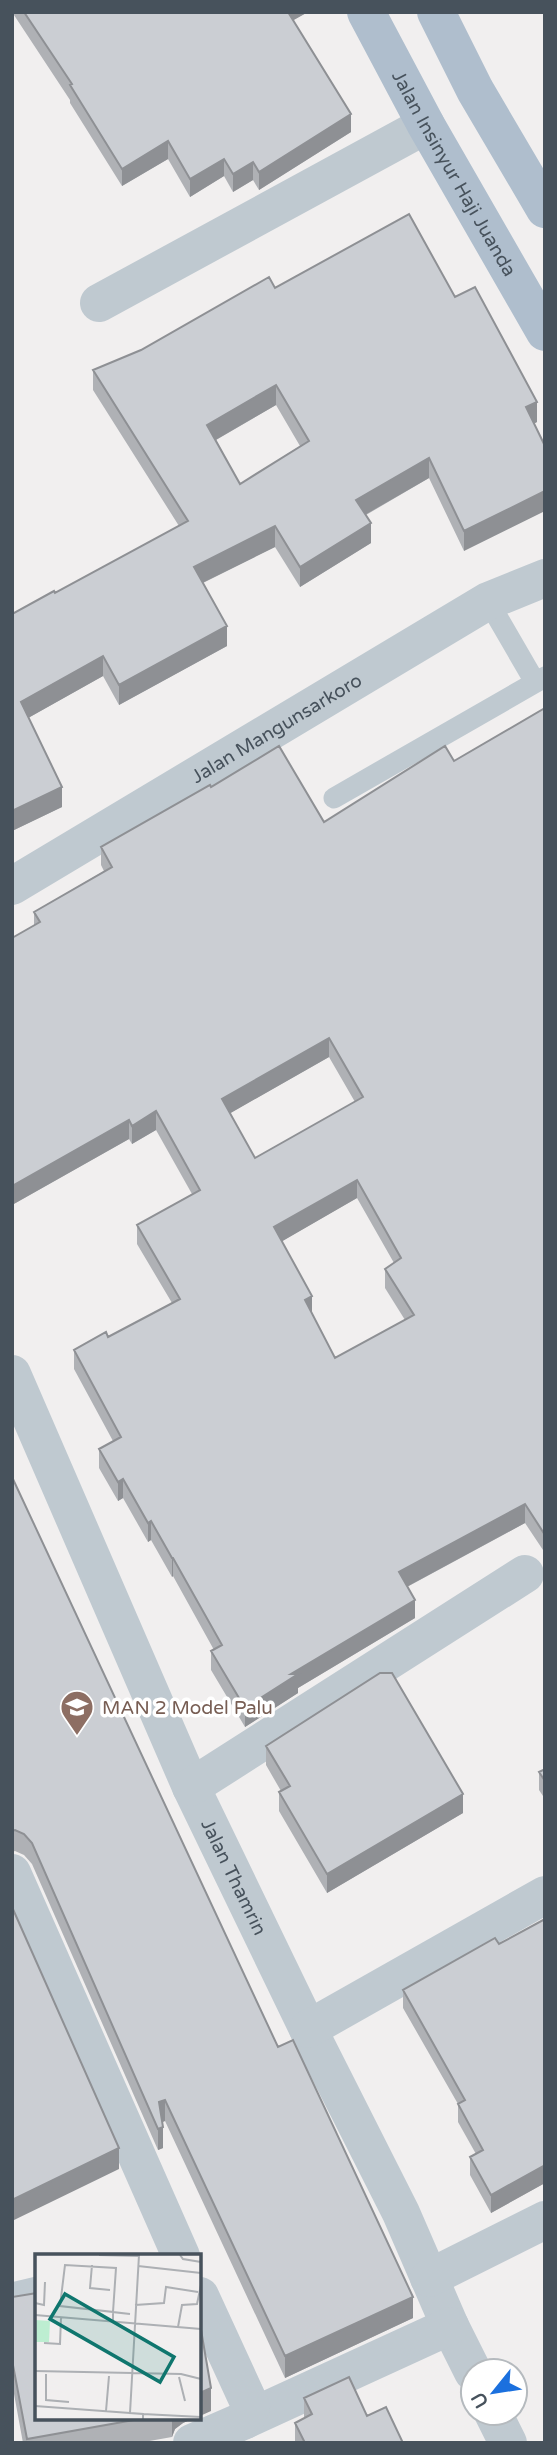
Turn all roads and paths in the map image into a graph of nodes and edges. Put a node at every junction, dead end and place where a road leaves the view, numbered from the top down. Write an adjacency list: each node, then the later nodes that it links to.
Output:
1 (366, 12): 3 (main road, Jalan Insinyur Haji Juanda)
2 (436, 12): 4 (main road)
3 (426, 125): 5 (street); 6 (main road, Jalan Insinyur Haji Juanda)
4 (545, 209)
5 (99, 303)
6 (545, 332)
7 (545, 578): 8 (street, Jalan Mangunsarkoro)
8 (488, 601): 9 (lane); 11 (street, Jalan Mangunsarkoro)
9 (540, 679): 10 (lane)
10 (334, 798)
11 (12, 886)
12 (12, 1374): 14 (street, Jalan Thamrin)
13 (525, 1574): 14 (street)
14 (191, 1787): 17 (street, Jalan Thamrin)
15 (12, 1873): 19 (street)
16 (545, 1895): 17 (street)
17 (308, 2029): 20 (street, Jalan Thamrin)
18 (545, 2220): 20 (street)
19 (179, 2254)
20 (429, 2277): 24 (street, Jalan Thamrin)
21 (35, 2287): 22 (lane)
22 (12, 2292)
23 (201, 2298): 26 (street)
24 (450, 2326): 25 (street, Jalan Thamrin); 26 (street)
25 (466, 2357)
26 (245, 2420): 28 (street)
27 (501, 2427): 29 (street)
28 (192, 2443)
29 (508, 2443)

